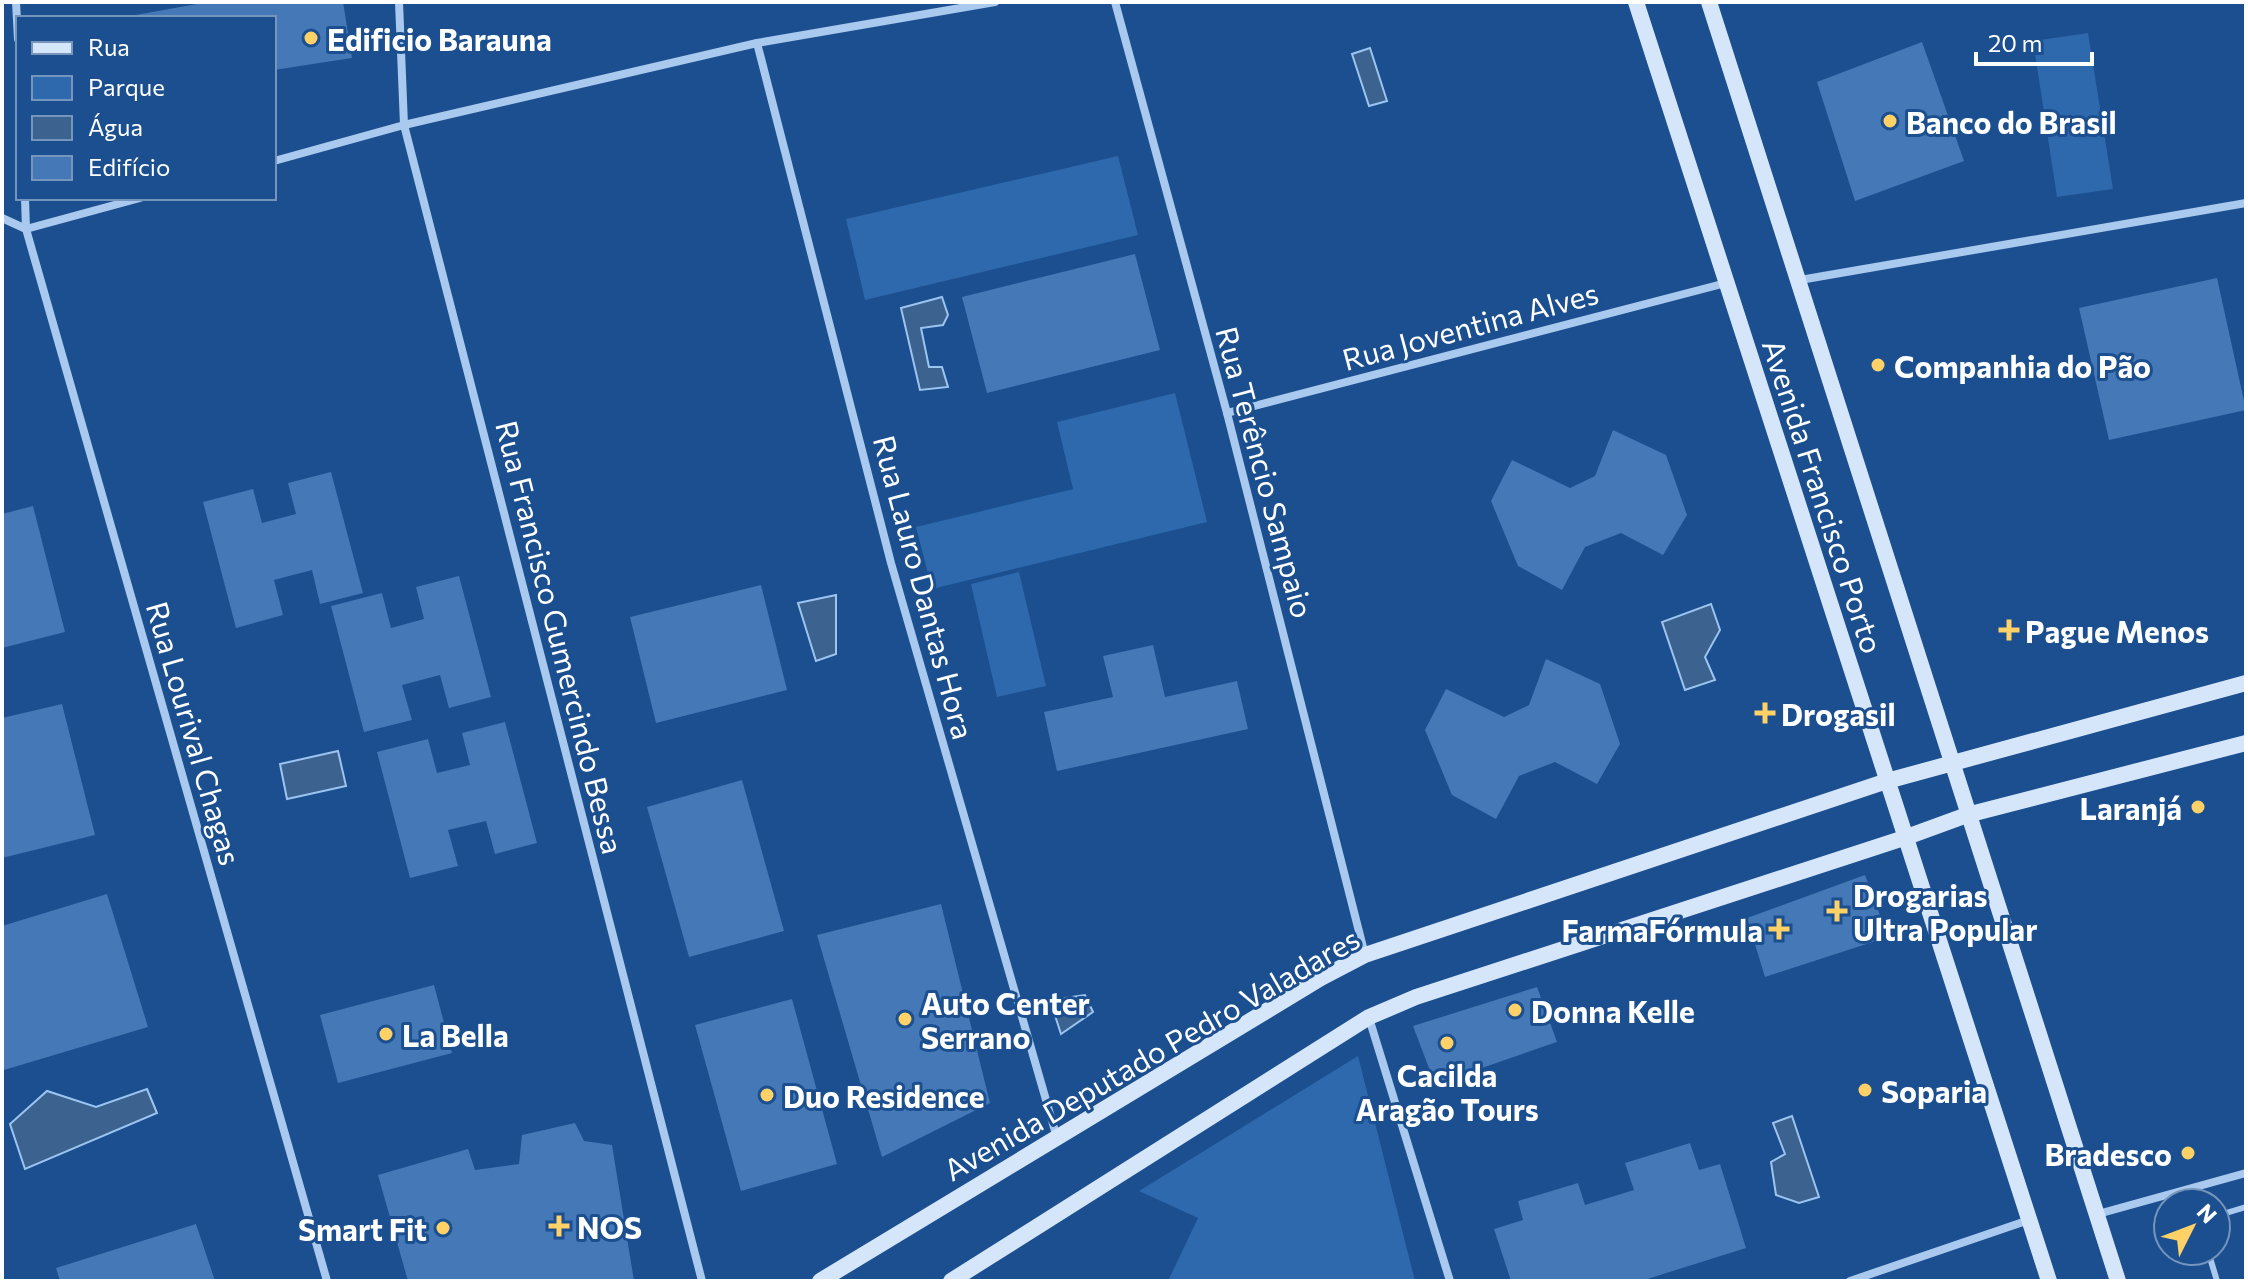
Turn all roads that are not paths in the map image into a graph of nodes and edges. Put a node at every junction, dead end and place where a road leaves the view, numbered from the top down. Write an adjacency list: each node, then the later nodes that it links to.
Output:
1 (399, 2): 7 (street, Rua Francisco Gumercindo Bessa)
2 (995, 2): 6 (street)
3 (1115, 2): 16 (street, Rua Terêncio Sampaio)
4 (1636, 2): 15 (main road, Avenida Francisco Porto)
5 (1709, 2): 14 (main road, Avenida Francisco Porto)
6 (757, 43): 7 (street); 25 (street, Rua Lauro Dantas Hora)
7 (404, 125): 8 (street); 30 (street, Rua Francisco Gumercindo Bessa)
8 (276, 160)
9 (25, 200): 13 (street, Rua Lourival Chagas)
10 (133, 200): 13 (street)
11 (2246, 203): 14 (street)
12 (2, 218): 13 (street)
13 (26, 229): 29 (street, Rua Lourival Chagas)
14 (1800, 280): 19 (main road, Avenida Francisco Porto)
15 (1726, 283): 16 (street, Rua Joventina Alves); 20 (main road, Avenida Francisco Porto)
16 (1227, 413): 23 (street, Rua Terêncio Sampaio)
17 (2246, 683): 19 (main road, Avenida Deputado Pedro Valadares)
18 (2246, 743): 21 (main road)
19 (1951, 763): 20 (main road, Avenida Deputado Pedro Valadares); 21 (main road, Avenida Francisco Porto)
20 (1887, 781): 22 (main road, Avenida Francisco Porto); 23 (main road, Avenida Deputado Pedro Valadares)
21 (1967, 815): 22 (main road); 27 (main road, Avenida Francisco Porto)
22 (1904, 838): 24 (main road); 28 (main road, Avenida Francisco Porto)
23 (1365, 955): 25 (main road, Avenida Deputado Pedro Valadares)
24 (1369, 1017): 32 (main road); 33 (street)
25 (1057, 1139): 31 (main road, Avenida Deputado Pedro Valadares)
26 (2246, 1173): 27 (street)
27 (2098, 1214): 36 (main road, Avenida Francisco Porto)
28 (2030, 1219): 34 (street); 35 (main road, Avenida Francisco Porto)
29 (327, 1281)
30 (702, 1281)
31 (820, 1281)
32 (951, 1281)
33 (1450, 1281)
34 (1850, 1281)
35 (2049, 1281)
36 (2118, 1281)

